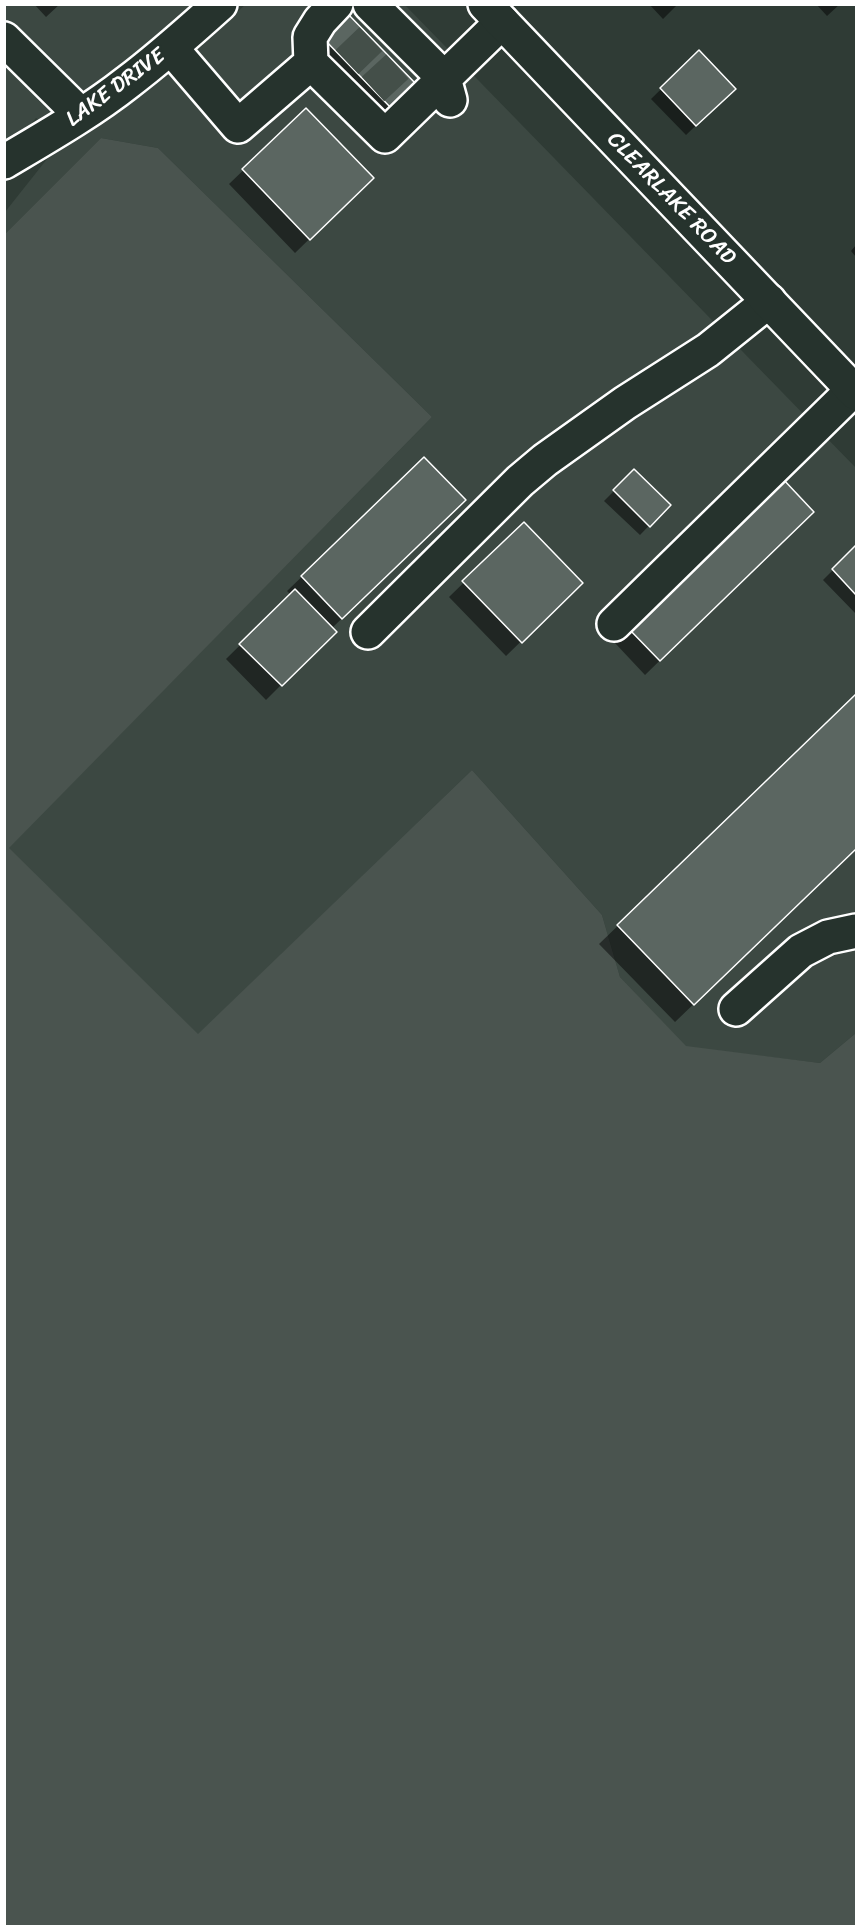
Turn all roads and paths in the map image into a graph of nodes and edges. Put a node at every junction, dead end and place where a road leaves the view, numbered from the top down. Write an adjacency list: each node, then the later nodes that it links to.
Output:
1 (220, 4): 6 (main road, LAKE DRIVE)
2 (336, 4): 7 (main road)
3 (494, 13): 8 (main road); 13 (main road, CLEARLAKE ROAD)
4 (376, 22): 8 (main road)
5 (4, 39): 9 (main road)
6 (171, 48): 7 (main road); 9 (main road, LAKE DRIVE)
7 (329, 69): 8 (main road)
8 (444, 78)
9 (80, 114): 10 (main road, LAKE DRIVE)
10 (40, 141): 11 (main road, LAKE DRIVE); 12 (main road)
11 (4, 162)
12 (4, 184)
13 (769, 301): 14 (main road, CLEARLAKE ROAD); 16 (main road)
14 (855, 391): 15 (main road)
15 (614, 624)
16 (368, 632)
17 (856, 909): 18 (main road)
18 (842, 934): 19 (main road)
19 (736, 1009)

